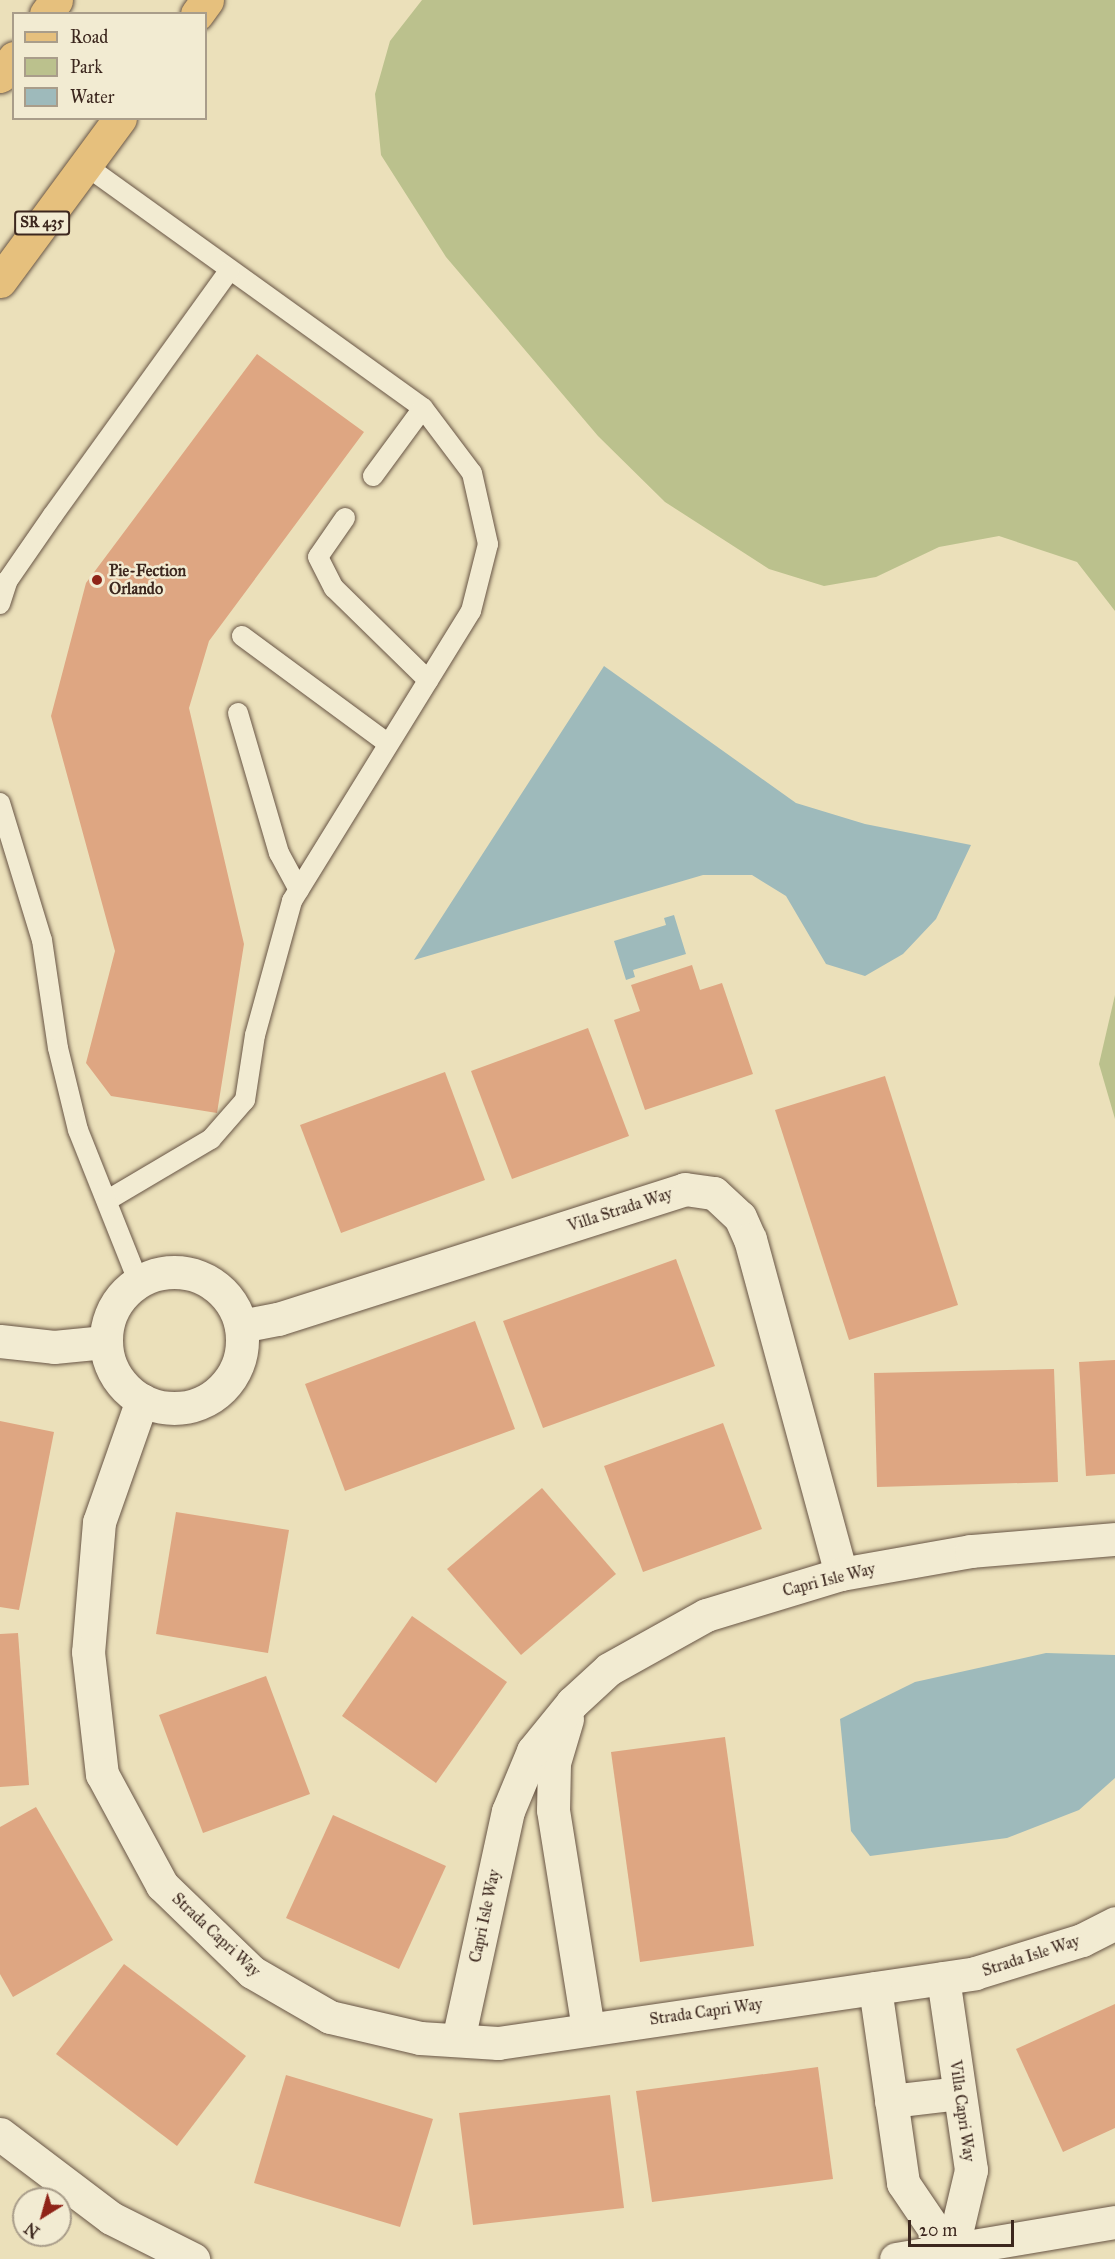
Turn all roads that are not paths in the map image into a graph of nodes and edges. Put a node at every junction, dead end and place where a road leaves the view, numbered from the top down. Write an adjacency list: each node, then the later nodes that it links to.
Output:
1 (12, 60): 2 (main road)
2 (0, 76)
3 (119, 120): 4 (main road, SR 435)
4 (85, 165): 5 (lane); 6 (main road, SR 435)
5 (230, 270): 7 (lane); 10 (lane)
6 (0, 281)
7 (423, 408): 8 (lane); 12 (lane)
8 (373, 476)
9 (345, 518): 12 (lane)
10 (0, 604)
11 (242, 636): 14 (lane)
12 (428, 680): 14 (lane)
13 (238, 713): 16 (lane)
14 (387, 743): 16 (lane)
15 (0, 803): 17 (lane)
16 (299, 890): 17 (lane)
17 (108, 1200): 18 (lane)
18 (138, 1281): 19 (street); 21 (street)
19 (241, 1326): 22 (street); 24 (street, Villa Strada Way)
20 (0, 1341): 21 (street)
21 (105, 1342): 22 (street)
22 (142, 1400): 30 (street, Strada Capri Way)
23 (1115, 1539): 24 (street, Capri Isle Way)
24 (841, 1574): 25 (street, Capri Isle Way)
25 (572, 1703): 29 (street, Capri Isle Way); 30 (street, Capri Isle Way)
26 (1115, 1923): 27 (street, Strada Isle Way)
27 (943, 1978): 28 (street, Strada Capri Way); 31 (street, Villa Capri Way)
28 (875, 1988): 29 (street, Strada Capri Way); 32 (street)
29 (588, 2030): 30 (street, Strada Capri Way)
30 (458, 2040)
31 (959, 2093): 32 (street); 35 (street, Villa Capri Way)
32 (891, 2101): 35 (street)
33 (0, 2134): 36 (street)
34 (1115, 2222): 35 (street)
35 (950, 2255): 37 (street)
36 (193, 2259)
37 (896, 2259)

